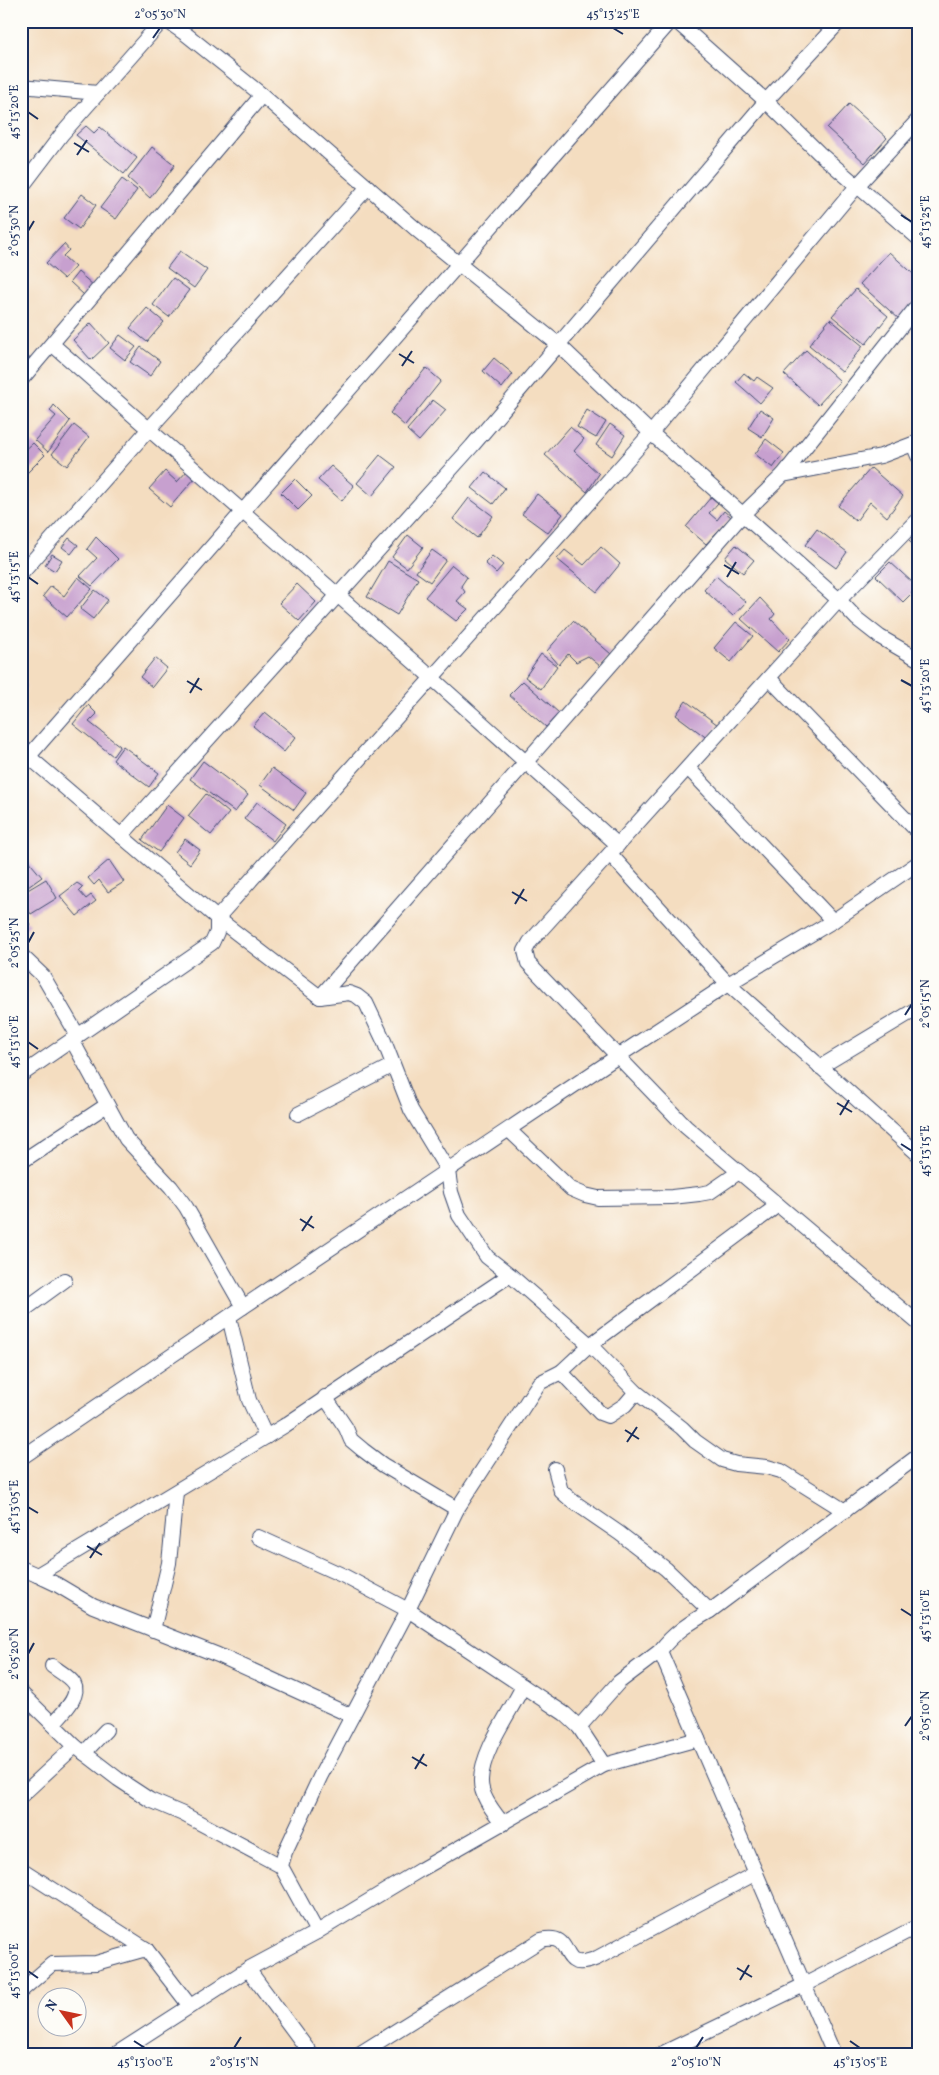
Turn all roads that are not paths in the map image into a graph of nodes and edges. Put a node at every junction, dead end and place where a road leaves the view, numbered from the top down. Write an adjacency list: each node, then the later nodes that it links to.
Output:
1 (162, 21): 7 (street)
2 (167, 21): 8 (street)
3 (671, 21): 15 (street)
4 (676, 21): 9 (street)
5 (840, 21): 9 (street)
6 (21, 86): 7 (street)
7 (98, 93): 13 (street)
8 (262, 95): 12 (street); 17 (street)
9 (766, 102): 11 (street); 18 (street)
10 (918, 120): 11 (street)
11 (857, 186): 14 (street); 21 (street)
12 (368, 187): 15 (street); 20 (street)
13 (21, 188)
14 (918, 238)
15 (458, 263): 18 (street); 24 (street)
16 (918, 305): 23 (street)
17 (53, 345): 19 (street); 20 (street)
18 (559, 345): 21 (street); 28 (street)
19 (21, 380)
20 (148, 429): 24 (street); 27 (street)
21 (651, 433): 25 (street); 31 (street)
22 (916, 447): 23 (street)
23 (783, 474): 25 (street)
24 (242, 511): 28 (street); 33 (street)
25 (743, 514): 29 (street); 34 (street)
26 (918, 519): 29 (street)
27 (21, 574)
28 (338, 596): 31 (street); 37 (street)
29 (839, 600): 30 (street); 32 (street)
30 (918, 659)
31 (432, 678): 34 (street); 40 (street)
32 (769, 678): 35 (street); 36 (street)
33 (25, 753): 37 (street)
34 (525, 761): 38 (street); 44 (street)
35 (688, 768): 38 (street); 41 (street)
36 (918, 832)
37 (122, 836): 40 (street)
38 (614, 849): 43 (street); 47 (street)
39 (918, 863): 41 (street)
40 (217, 918): 44 (street); 46 (street)
41 (833, 920): 43 (street)
42 (21, 955): 46 (street)
43 (728, 984): 47 (street); 49 (street)
44 (320, 997): 48 (street)
45 (918, 1008): 49 (street)
46 (75, 1038): 50 (street); 51 (street)
47 (618, 1056): 53 (street); 57 (street)
48 (393, 1065): 52 (street); 56 (street)
49 (820, 1067): 54 (street)
50 (21, 1075)
51 (107, 1105): 55 (street); 61 (street)
52 (298, 1114)
53 (509, 1130): 56 (street); 57 (street)
54 (918, 1154)
55 (21, 1162)
56 (448, 1171): 59 (street); 61 (street)
57 (739, 1172): 58 (street)
58 (778, 1205): 64 (street); 65 (street)
59 (510, 1275): 65 (street); 68 (street)
60 (65, 1280): 62 (street)
61 (243, 1307): 63 (street)
62 (21, 1312)
63 (229, 1317): 69 (street); 71 (street)
64 (918, 1323)
65 (590, 1346): 66 (street); 67 (street)
66 (561, 1372): 67 (street); 74 (street)
67 (636, 1392): 75 (street)
68 (325, 1397): 69 (street); 74 (street)
69 (266, 1437): 73 (street)
70 (918, 1456): 75 (street)
71 (21, 1458)
72 (555, 1470): 80 (street)
73 (176, 1492): 78 (street); 81 (street)
74 (457, 1509): 79 (street)
75 (844, 1511): 80 (street)
76 (258, 1537): 79 (street)
77 (21, 1568): 78 (street)
78 (37, 1575): 81 (street)
79 (408, 1610): 84 (street); 86 (street)
80 (710, 1611): 82 (street)
81 (153, 1630): 86 (street)
82 (660, 1650): 88 (street); 90 (street)
83 (52, 1666): 87 (street)
84 (523, 1686): 88 (street); 94 (street)
85 (21, 1693): 87 (street)
86 (352, 1716): 95 (street)
87 (53, 1724): 91 (street)
88 (579, 1727): 92 (street)
89 (106, 1730): 91 (street)
90 (698, 1739): 92 (street); 97 (street)
91 (79, 1750): 93 (street); 95 (street)
92 (604, 1765): 94 (street)
93 (21, 1796)
94 (502, 1824): 99 (street)
95 (281, 1866): 99 (street)
96 (21, 1869): 100 (street)
97 (756, 1873): 102 (street); 107 (street)
98 (918, 1926): 102 (street)
99 (317, 1932): 101 (street)
100 (146, 1949): 103 (street); 104 (street)
101 (248, 1969): 104 (street); 106 (street)
102 (804, 1984): 108 (street); 109 (street)
103 (21, 1990)
104 (190, 2006): 105 (street)
105 (116, 2054)
106 (311, 2054)
107 (359, 2054)
108 (661, 2054)
109 (834, 2054)

